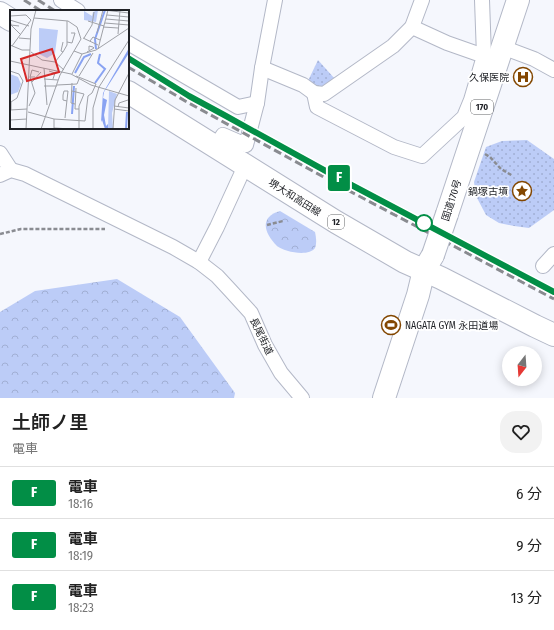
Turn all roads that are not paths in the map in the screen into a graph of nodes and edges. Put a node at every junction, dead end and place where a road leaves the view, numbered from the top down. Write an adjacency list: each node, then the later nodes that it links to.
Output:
1 (61, 0): 6 (street)
2 (275, 0): 12 (street)
3 (422, 0): 9 (street)
4 (482, 0): 11 (street)
5 (518, 0): 11 (main road, 国道170号 / 170)
6 (76, 10)
7 (0, 13): 8 (main road)
8 (10, 19)
9 (412, 27): 11 (street); 15 (street)
10 (129, 44): 16 (street)
11 (494, 54): 13 (street); 15 (street); 23 (main road, 国道170号 / 170, bridge)
12 (262, 68): 15 (street); 16 (street)
13 (554, 70)
14 (129, 93): 17 (main road, 堺大和高田線 / 12)
15 (314, 93)
16 (257, 103): 17 (street)
17 (215, 147): 19 (main road, 堺大和高田線 / 12)
18 (0, 153): 20 (street)
19 (245, 166): 22 (street); 23 (main road, 堺大和高田線 / 12)
20 (5, 172): 22 (street, 長尾街道)
21 (554, 254): 24 (street)
22 (199, 262): 26 (street, 長尾街道)
23 (428, 263): 25 (main road, 堺大和高田線 / 12); 27 (main road, 国道170号 / 170)
24 (543, 266)
25 (554, 335)
26 (302, 398)
27 (384, 398)

